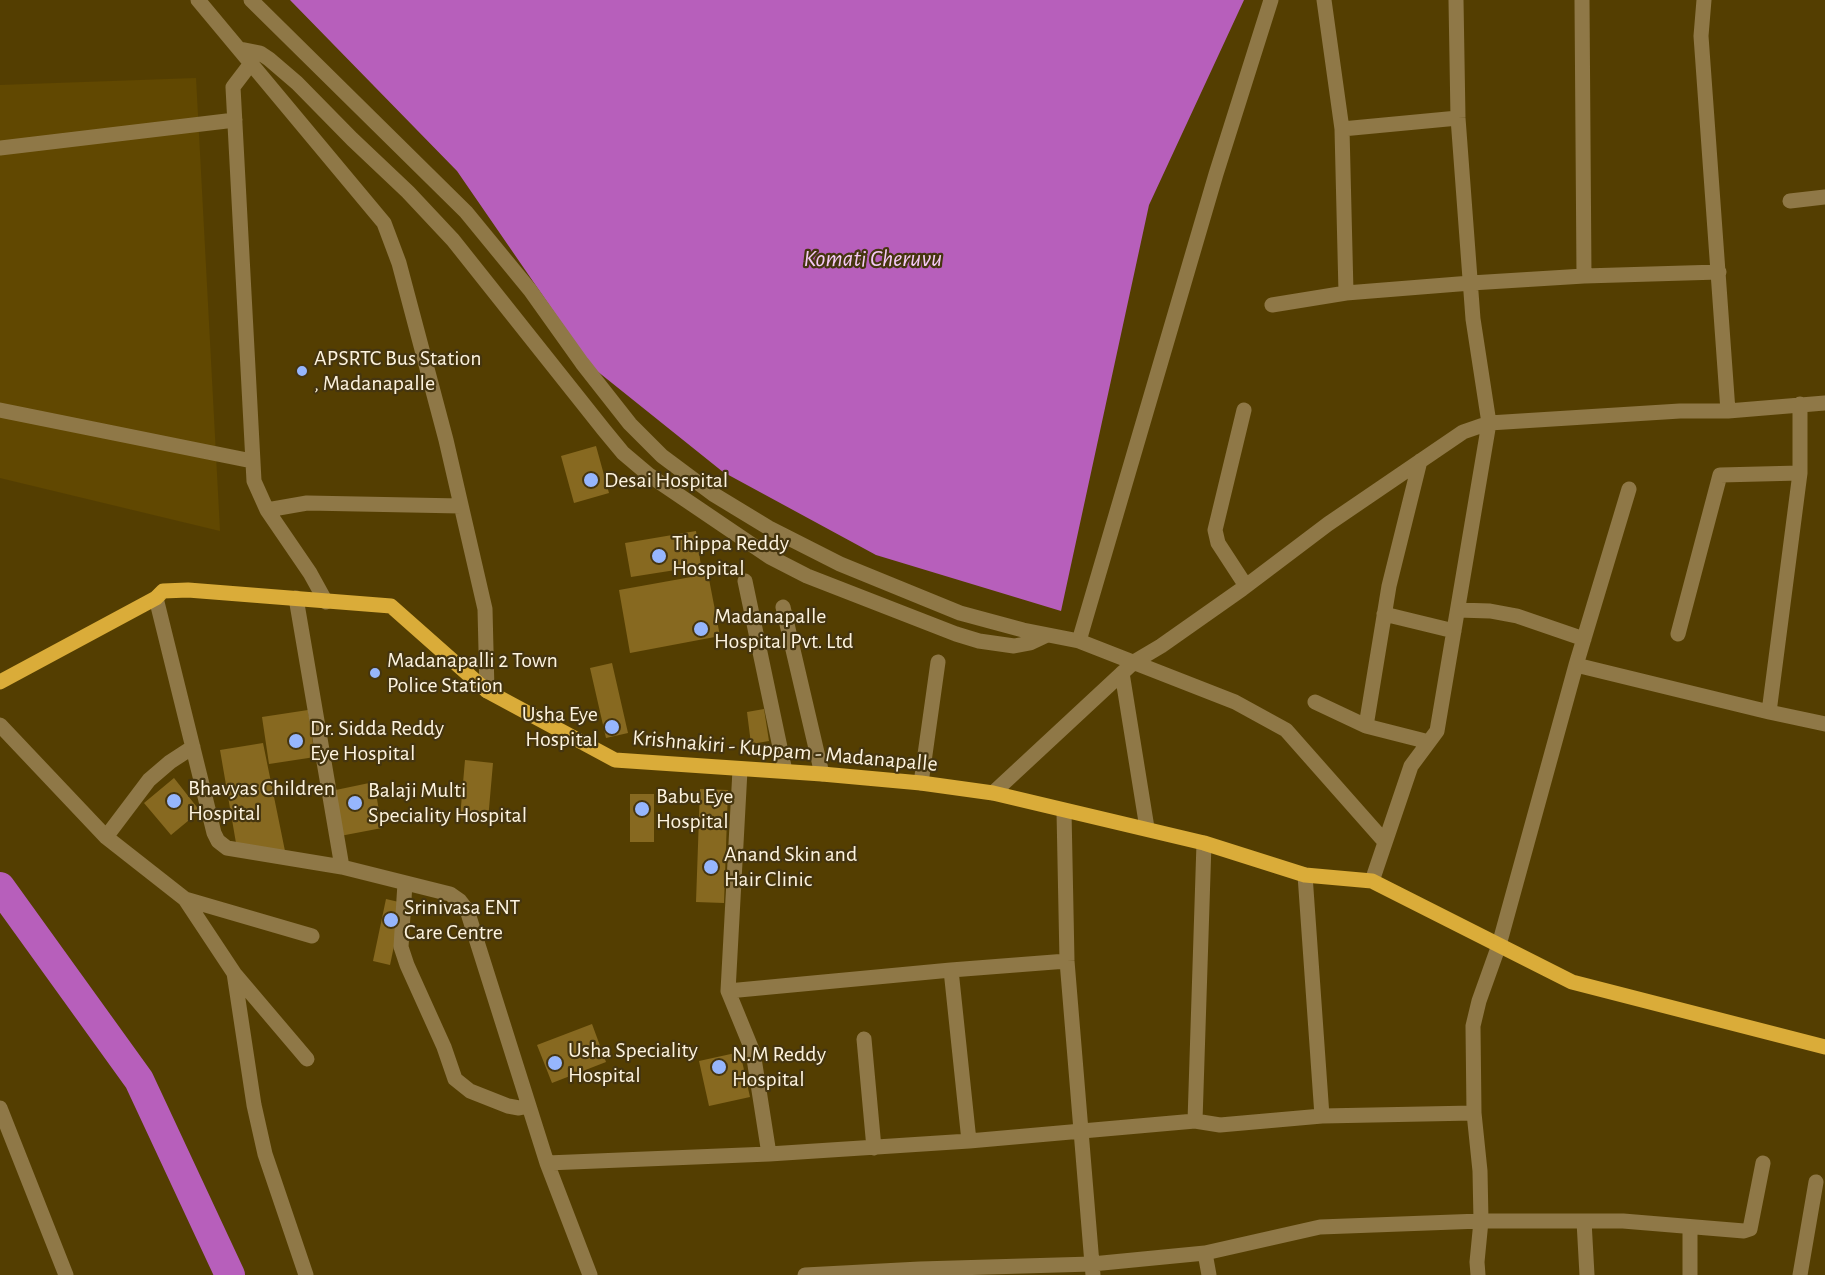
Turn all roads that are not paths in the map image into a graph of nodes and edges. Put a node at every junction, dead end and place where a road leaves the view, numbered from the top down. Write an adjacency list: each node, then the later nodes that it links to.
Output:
1 (198, 0): 8 (street)
2 (251, 0): 43 (street)
3 (1271, 0): 45 (street)
4 (1324, 0): 12 (street)
5 (1456, 0): 10 (street)
6 (1582, 0): 17 (street)
7 (1704, 0): 16 (street)
8 (240, 48): 9 (street); 43 (street)
9 (252, 62): 11 (street); 31 (street)
10 (1458, 118): 12 (street); 18 (street)
11 (235, 120): 13 (street); 28 (street)
12 (1342, 129): 19 (street)
13 (0, 148)
14 (1825, 197): 15 (street)
15 (1790, 201)
16 (1719, 272): 17 (street); 25 (street)
17 (1584, 276): 18 (street)
18 (1471, 283): 19 (street); 26 (street)
19 (1346, 294): 20 (street)
20 (1272, 305)
21 (1825, 403): 22 (street)
22 (1800, 404): 25 (street); 29 (street)
23 (0, 410): 28 (street)
24 (1244, 410): 34 (street)
25 (1728, 411): 26 (street)
26 (1489, 423): 27 (street); 39 (street)
27 (1420, 460): 34 (street); 40 (street)
28 (252, 461): 32 (street)
29 (1800, 473): 42 (street); 53 (street)
30 (1629, 489): 44 (street)
31 (461, 506): 32 (street); 51 (street)
32 (267, 510): 37 (street)
33 (745, 581): 60 (street)
34 (1246, 586): 47 (street)
35 (156, 598): 36 (main road, Krishnakiri - Kuppam - Madanapalle); 50 (main road, Krishnakiri - Kuppam - Madanapalle); 58 (street)
36 (296, 598): 37 (main road, Krishnakiri - Kuppam - Madanapalle); 69 (street)
37 (327, 602): 51 (main road, Krishnakiri - Kuppam - Madanapalle)
38 (783, 607): 61 (street)
39 (1458, 609): 41 (street); 44 (street)
40 (1384, 614): 41 (street); 56 (street)
41 (1454, 631): 57 (street)
42 (1677, 634)
43 (1047, 635): 45 (street)
44 (1584, 639): 48 (street)
45 (1079, 641): 47 (street)
46 (938, 662): 62 (street)
47 (1134, 662): 49 (street); 67 (street)
48 (1576, 665): 53 (street); 75 (street)
49 (1122, 673): 63 (street); 65 (street)
50 (0, 682)
51 (487, 691): 59 (main road, Krishnakiri - Kuppam - Madanapalle)
52 (1315, 702): 56 (street)
53 (1769, 712): 54 (street)
54 (1825, 724)
55 (0, 725): 66 (street)
56 (1366, 726): 57 (street)
57 (1429, 742): 67 (street)
58 (193, 747): 66 (street); 69 (street)
59 (740, 770): 60 (main road, Krishnakiri - Kuppam - Madanapalle); 79 (street)
60 (785, 771): 61 (main road, Krishnakiri - Kuppam - Madanapalle)
61 (822, 774): 62 (main road, Krishnakiri - Kuppam - Madanapalle)
62 (921, 783): 63 (main road, Krishnakiri - Kuppam - Madanapalle)
63 (993, 793): 64 (main road, Krishnakiri - Kuppam - Madanapalle)
64 (1064, 811): 65 (main road, Krishnakiri - Kuppam - Madanapalle); 76 (street)
65 (1147, 828): 68 (main road, Krishnakiri - Kuppam - Madanapalle)
66 (106, 837): 73 (street)
67 (1385, 842): 71 (street)
68 (1203, 843): 70 (main road, Krishnakiri - Kuppam - Madanapalle); 87 (street)
69 (342, 867): 72 (street)
70 (1305, 875): 71 (main road, Krishnakiri - Kuppam - Madanapalle); 86 (street)
71 (1372, 881): 75 (main road)
72 (405, 883): 83 (street); 83 (street)
73 (185, 899): 74 (street); 78 (street)
74 (312, 936)
75 (1499, 945): 81 (main road); 85 (street)
76 (1067, 961): 77 (street); 88 (street)
77 (951, 970): 79 (street); 89 (street)
78 (234, 973): 82 (street); 101 (street)
79 (728, 991): 91 (street)
80 (864, 1039): 90 (street)
81 (1825, 1047)
82 (307, 1059)
83 (529, 1106): 92 (street)
84 (0, 1108): 100 (street)
85 (1474, 1113): 86 (street); 95 (street)
86 (1322, 1116): 87 (street)
87 (1195, 1121): 88 (street)
88 (1081, 1130): 89 (street); 99 (street)
89 (969, 1141): 90 (street)
90 (874, 1148): 91 (street)
91 (768, 1154): 92 (street)
92 (547, 1163): 102 (street)
93 (1763, 1164): 97 (street)
94 (1816, 1182): 108 (street)
95 (1481, 1221): 96 (street); 98 (street); 105 (street)
96 (1584, 1221): 97 (street); 106 (street)
97 (1690, 1227): 107 (street)
98 (1205, 1253): 99 (street); 104 (street)
99 (1092, 1269): 103 (street)
100 (66, 1275)
101 (306, 1275)
102 (590, 1275)
103 (805, 1275)
104 (1209, 1275)
105 (1478, 1275)
106 (1587, 1275)
107 (1690, 1275)
108 (1800, 1275)

